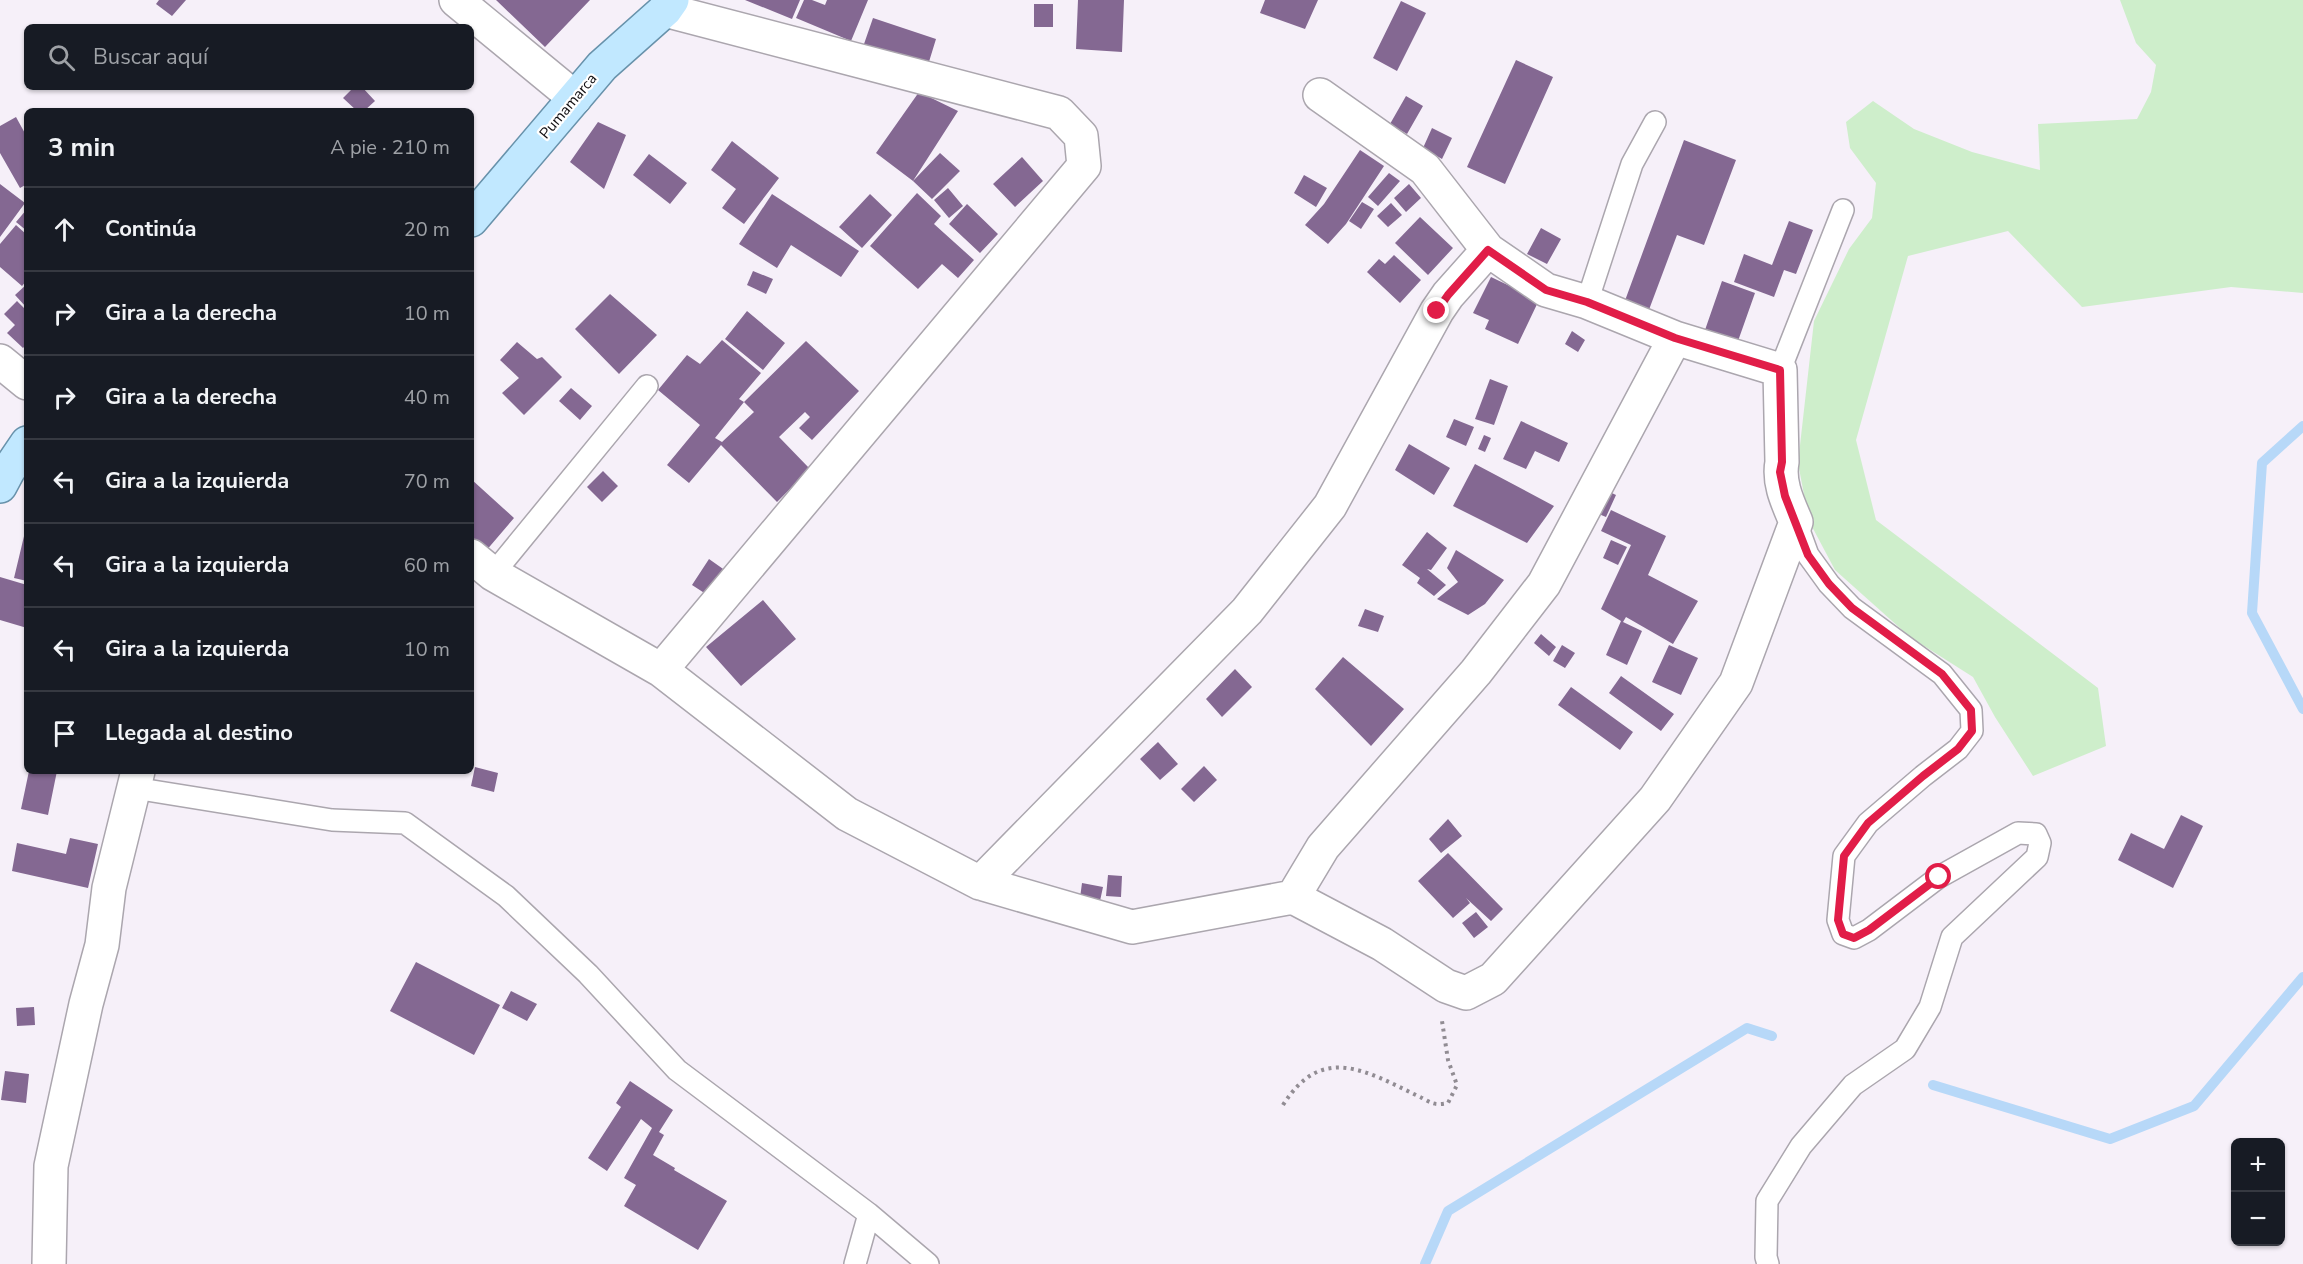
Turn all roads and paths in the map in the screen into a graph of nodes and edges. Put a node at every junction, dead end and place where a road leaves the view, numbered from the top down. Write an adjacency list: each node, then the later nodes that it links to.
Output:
1 (456, 0): 4 (street)
2 (668, 5): 4 (main road, Pumamarca); 19 (street)
3 (1320, 95): 8 (street)
4 (575, 98): 7 (main road, Pumamarca)
5 (1655, 122): 9 (lane)
6 (1843, 210): 12 (lane)
7 (474, 216)
8 (1488, 250): 9 (street); 21 (street)
9 (1587, 302): 10 (street)
10 (1675, 338): 12 (street); 22 (street)
11 (0, 361): 13 (street)
12 (1780, 370): 17 (street)
13 (24, 381)
14 (647, 386): 18 (lane)
15 (24, 447): 16 (main road)
16 (0, 486)
17 (1796, 522): 23 (street); 29 (lane)
18 (482, 565): 19 (street)
19 (661, 670): 21 (street)
20 (136, 780): 25 (lane); 26 (street)
21 (980, 883): 22 (street)
22 (1293, 897): 23 (street)
23 (1467, 993): 24 (path)
24 (1282, 1104)
25 (869, 1214): 27 (lane); 28 (lane)
26 (49, 1264)
27 (855, 1264)
28 (927, 1264)
29 (1768, 1264)

